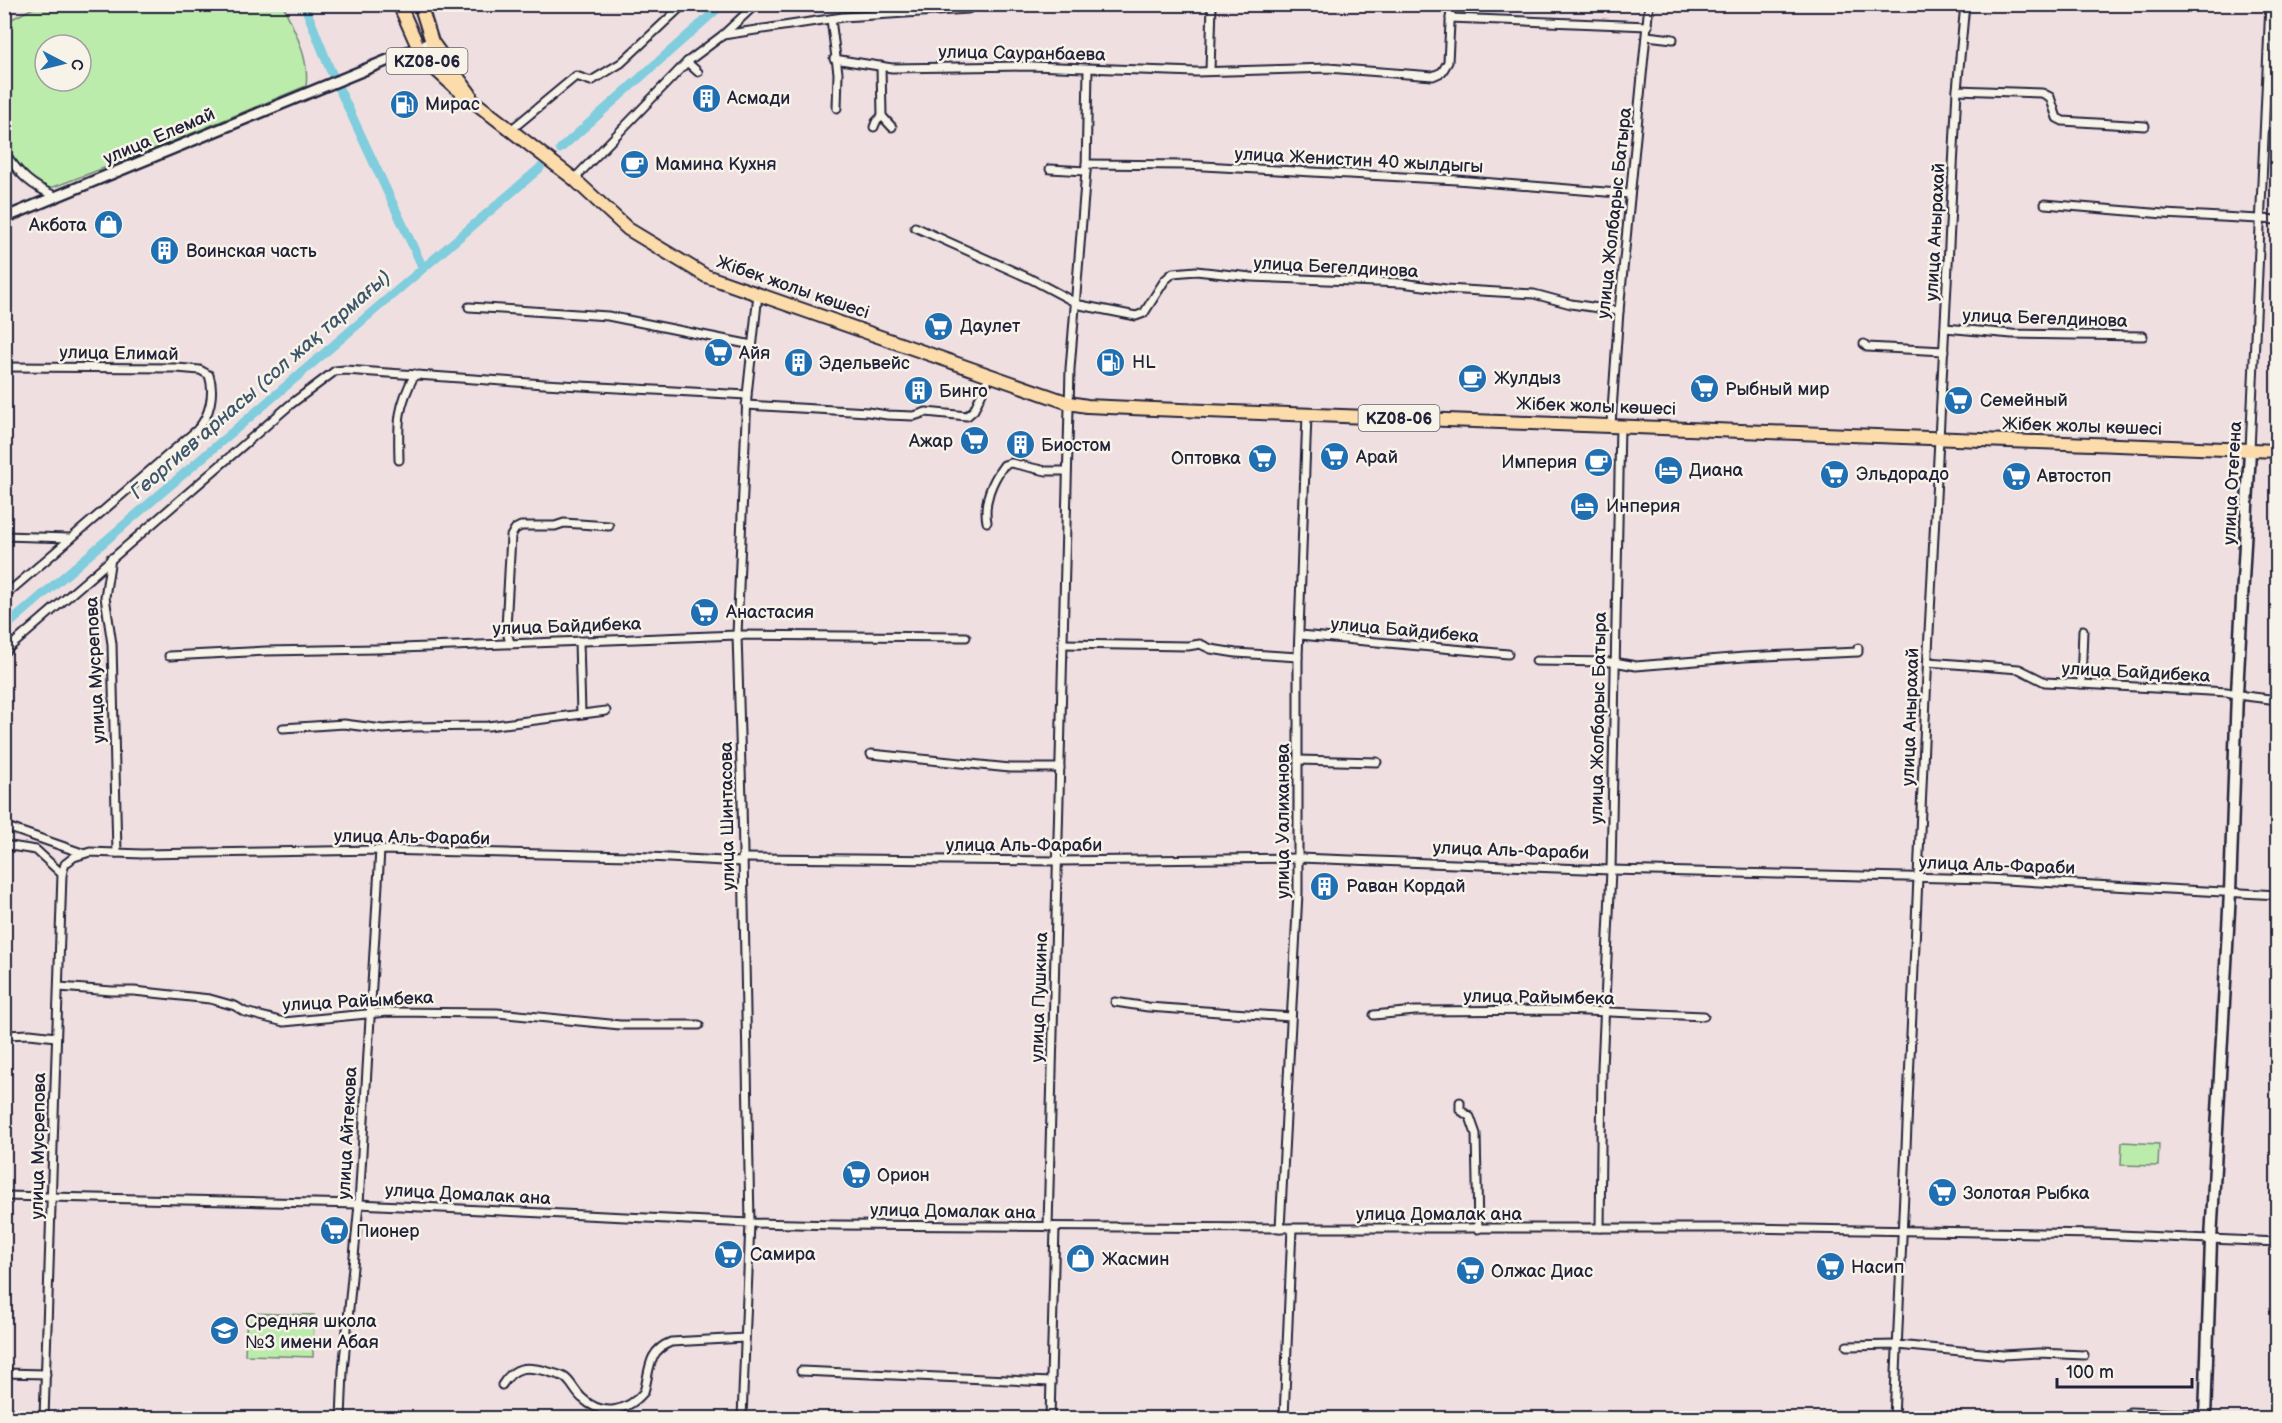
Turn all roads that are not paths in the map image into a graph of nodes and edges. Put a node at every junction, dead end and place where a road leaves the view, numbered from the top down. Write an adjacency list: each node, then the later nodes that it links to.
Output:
1 (399, 4): 18 (highway, KZ08-06)
2 (420, 4): 17 (highway, KZ08-06)
3 (684, 4): 34 (street)
4 (756, 4): 14 (street)
5 (1212, 4): 23 (street)
6 (1450, 4): 11 (street, улица Сауранбаева)
7 (1649, 4): 13 (street, улица Жолбарыс Батыра)
8 (1965, 4): 27 (street, улица Анырахай)
9 (2270, 4): 25 (street, улица Отегена)
10 (968, 9): 12 (street)
11 (1450, 18): 13 (street); 23 (street, улица Сауранбаева)
12 (831, 19): 14 (street); 19 (street)
13 (1648, 26): 15 (street, улица Жолбарыс Батыра)
14 (723, 35): 20 (street)
15 (1647, 36): 16 (street); 39 (street, улица Жолбарыс Батыра)
16 (1673, 39)
17 (432, 42): 18 (street, улица Елемай); 28 (highway, KZ08-06)
18 (418, 47): 28 (highway, KZ08-06); 40 (street, улица Елемай)
19 (834, 60): 21 (street, улица Сауранбаева); 29 (street)
20 (687, 62): 24 (street); 38 (street)
21 (881, 66): 22 (street, улица Сауранбаева); 30 (street)
22 (1088, 70): 23 (street, улица Сауранбаева); 36 (street, улица Пушкина)
23 (1210, 71)
24 (698, 72)
25 (2268, 75): 26 (street); 43 (street, улица Отегена)
26 (2277, 75)
27 (1957, 90): 31 (street); 50 (street, улица Анырахай)
28 (475, 101): 34 (highway, KZ08-06)
29 (837, 108)
30 (882, 116): 32 (street); 33 (street)
31 (2145, 126)
32 (874, 127)
33 (892, 127)
34 (512, 129): 38 (highway, KZ08-06)
35 (4, 153): 40 (street)
36 (1086, 167): 37 (street, улица Женистин 40 жылдыгы); 39 (street, улица Женистин 40 жылдыгы); 47 (street, улица Пушкина)
37 (1050, 169)
38 (574, 178): 46 (highway, Жібек жолы көшесі / KZ08-06)
39 (1630, 194): 49 (street, улица Жолбарыс Батыра)
40 (57, 197): 42 (street, улица Елемай)
41 (2045, 204): 43 (street)
42 (4, 218)
43 (2262, 219): 44 (street); 64 (street, улица Отегена)
44 (2277, 220)
45 (915, 227): 47 (street)
46 (758, 294): 53 (street, улица Шинтасова); 57 (highway, Жібек жолы көшесі / KZ08-06)
47 (1074, 302): 49 (street, улица Бегелдинова); 59 (street, улица Пушкина)
48 (469, 307): 53 (street)
49 (1619, 311): 62 (street, улица Жолбарыс Батыра)
50 (1946, 328): 51 (street, улица Бегелдинова); 54 (street, улица Анырахай)
51 (2143, 336)
52 (1864, 344): 54 (street)
53 (752, 345): 58 (street, улица Шинтасова)
54 (1944, 351): 63 (street, улица Анырахай)
55 (4, 368): 71 (street, улица Елимай)
56 (415, 374): 58 (street); 66 (street); 72 (street)
57 (990, 375): 59 (highway, Жібек жолы көшесі / KZ08-06); 60 (street)
58 (747, 394): 60 (street, улица Шинтасова)
59 (1069, 403): 61 (highway, Жібек жолы көшесі / KZ08-06); 67 (street, улица Пушкина)
60 (746, 405): 75 (street, улица Шинтасова)
61 (1307, 415): 62 (highway, Жібек жолы көшесі / KZ08-06); 76 (street, улица Уалиханова)
62 (1616, 425): 63 (highway, Жібек жолы көшесі / KZ08-06); 87 (street, улица Жолбарыс Батыра)
63 (1940, 439): 64 (highway, Жібек жолы көшесі / KZ08-06); 88 (street, улица Анырахай)
64 (2250, 450): 65 (highway, Жібек жолы көшесі / KZ08-06); 90 (main road, улица Отегена)
65 (2277, 451)
66 (399, 460)
67 (1067, 471): 68 (street); 80 (street, улица Пушкина)
68 (987, 522)
69 (609, 526): 79 (street)
70 (4, 536): 71 (street)
71 (69, 538): 73 (street)
72 (111, 558): 82 (street); 103 (street, улица Мусрепова)
73 (4, 596)
74 (2083, 630): 89 (street)
75 (736, 635): 77 (street, улица Байдибека); 78 (street, улица Байдибека); 105 (street, улица Шинтасова)
76 (1300, 635): 83 (street, улица Байдибека); 85 (street, улица Уалиханова)
77 (966, 637)
78 (579, 641): 79 (street, улица Байдибека); 93 (street)
79 (510, 643): 84 (street, улица Байдибека)
80 (1063, 644): 85 (street); 98 (street, улица Пушкина)
81 (1858, 648): 87 (street)
82 (4, 652)
83 (1508, 654)
84 (169, 656)
85 (1298, 657): 96 (street, улица Уалиханова)
86 (1536, 661): 87 (street)
87 (1614, 662): 107 (street, улица Жолбарыс Батыра)
88 (1928, 662): 89 (street, улица Байдибека); 109 (street, улица Анырахай)
89 (2081, 684): 90 (street, улица Байдибека)
90 (2237, 693): 91 (street, улица Байдибека); 110 (main road, улица Отегена)
91 (2277, 700)
92 (606, 711): 93 (street)
93 (581, 714): 94 (street)
94 (283, 728)
95 (871, 754): 98 (street)
96 (1298, 760): 97 (street); 104 (street, улица Уалиханова)
97 (1377, 762)
98 (1060, 768): 106 (street, улица Пушкина)
99 (4, 826): 102 (street, улица Аль-Фараби)
100 (4, 845): 108 (street)
101 (381, 850): 103 (street, улица Аль-Фараби); 105 (street, улица Аль-Фараби); 115 (street, улица Айтекова)
102 (82, 853): 103 (street, улица Аль-Фараби); 108 (street)
103 (117, 854)
104 (1299, 858): 106 (street, улица Аль-Фараби); 107 (street, улица Аль-Фараби); 118 (street, улица Уалиханова)
105 (742, 860): 106 (street, улица Аль-Фараби); 126 (street, улица Шинтасова)
106 (1058, 861): 127 (street, улица Пушкина)
107 (1611, 870): 109 (street, улица Аль-Фараби); 114 (street, улица Жолбарыс Батыра)
108 (62, 873): 112 (street, улица Мусрепова)
109 (1919, 877): 110 (street, улица Аль-Фараби); 132 (street, улица Анырахай)
110 (2230, 892): 111 (street, улица Аль-Фараби); 133 (main road, улица Отегена)
111 (2277, 895)
112 (59, 987): 115 (street, улица Райымбека); 121 (street, улица Мусрепова)
113 (1114, 1002): 118 (street)
114 (1604, 1011): 116 (street, улица Райымбека); 117 (street, улица Райымбека); 130 (street, улица Жолбарыс Батыра)
115 (369, 1014): 119 (street, улица Райымбека); 125 (street, улица Айтекова)
116 (1374, 1015)
117 (1704, 1016)
118 (1291, 1017): 128 (street, улица Уалиханова)
119 (699, 1025)
120 (4, 1035): 121 (street)
121 (56, 1037): 124 (street, улица Мусрепова)
122 (1460, 1102): 131 (street)
123 (4, 1196): 124 (street, улица Домалак ана)
124 (52, 1198): 125 (street, улица Домалак ана); 141 (street, улица Мусрепова)
125 (359, 1204): 126 (street, улица Домалак ана); 147 (street, улица Айтекова)
126 (750, 1223): 127 (street, улица Домалак ана); 135 (street, улица Шинтасова)
127 (1052, 1227): 128 (street, улица Домалак ана); 142 (street, улица Пушкина)
128 (1280, 1228): 129 (street, улица Домалак ана)
129 (1292, 1228): 131 (street, улица Домалак ана); 150 (street)
130 (1600, 1228): 131 (street, улица Домалак ана); 132 (street, улица Домалак ана)
131 (1478, 1229)
132 (1902, 1231): 133 (street, улица Домалак ана); 136 (street, улица Анырахай)
133 (2211, 1240): 134 (street, улица Домалак ана); 145 (main road, улица Отегена)
134 (2277, 1242)
135 (745, 1338): 143 (street); 148 (street, улица Шинтасова)
136 (1897, 1345): 137 (street); 138 (street); 151 (street, улица Анырахай)
137 (1847, 1346)
138 (2084, 1355)
139 (801, 1371): 142 (street)
140 (4, 1373): 141 (street)
141 (46, 1374): 146 (street, улица Мусрепова)
142 (1051, 1382): 149 (street, улица Пушкина)
143 (502, 1385)
144 (2130, 1412): 145 (street)
145 (2205, 1417)
146 (44, 1419)
147 (341, 1419)
148 (742, 1419)
149 (1050, 1419)
150 (1284, 1419)
151 (1894, 1419)

